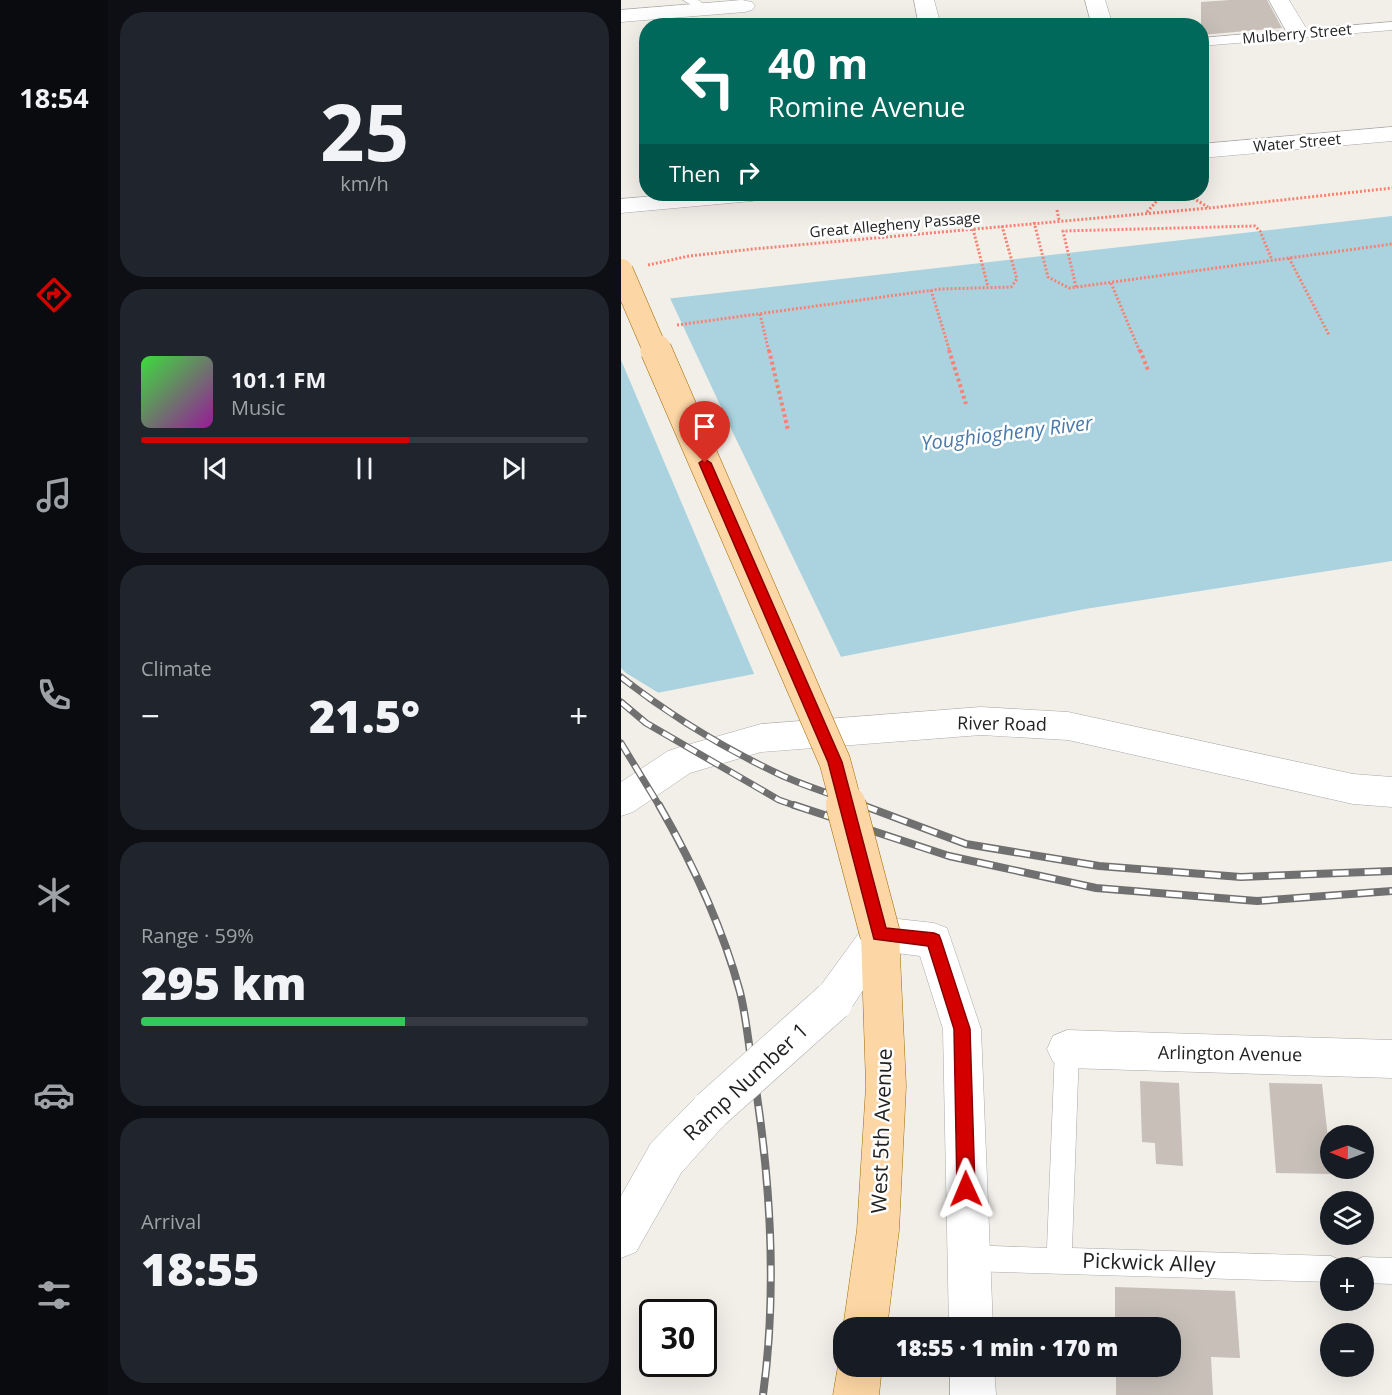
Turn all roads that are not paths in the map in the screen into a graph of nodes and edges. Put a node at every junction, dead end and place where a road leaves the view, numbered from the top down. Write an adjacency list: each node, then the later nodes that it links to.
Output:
1 (924, 0): 7 (street)
2 (1095, 0): 8 (street)
3 (1279, 0): 10 (street)
4 (697, 4): 5 (street); 6 (street)
5 (745, 10)
6 (621, 16)
7 (928, 18)
8 (1101, 18)
9 (1392, 26): 10 (lane, Mulberry Street)
10 (1298, 33): 11 (lane, Mulberry Street)
11 (1209, 41)
12 (1392, 135): 13 (street, Water Street)
13 (1209, 150)
14 (676, 201): 15 (street)
15 (621, 206)
16 (632, 268): 19 (main road, West 5th Avenue, bridge)
17 (1392, 792): 18 (street, River Road)
18 (621, 801)
19 (880, 934): 22 (street, Ramp Number 1, bridge); 23 (street); 28 (main road, West 5th Avenue)
20 (1067, 1049): 21 (street, Arlington Avenue); 24 (lane)
21 (1392, 1059)
22 (621, 1236)
23 (968, 1258): 24 (lane, Pickwick Alley); 29 (street)
24 (1059, 1260): 25 (lane, Pickwick Alley)
25 (1320, 1269)
26 (1374, 1270): 27 (lane)
27 (1392, 1271)
28 (866, 1317)
29 (971, 1317)
30 (858, 1377): 32 (main road)
31 (972, 1377): 33 (street)
32 (856, 1395)
33 (973, 1395)

